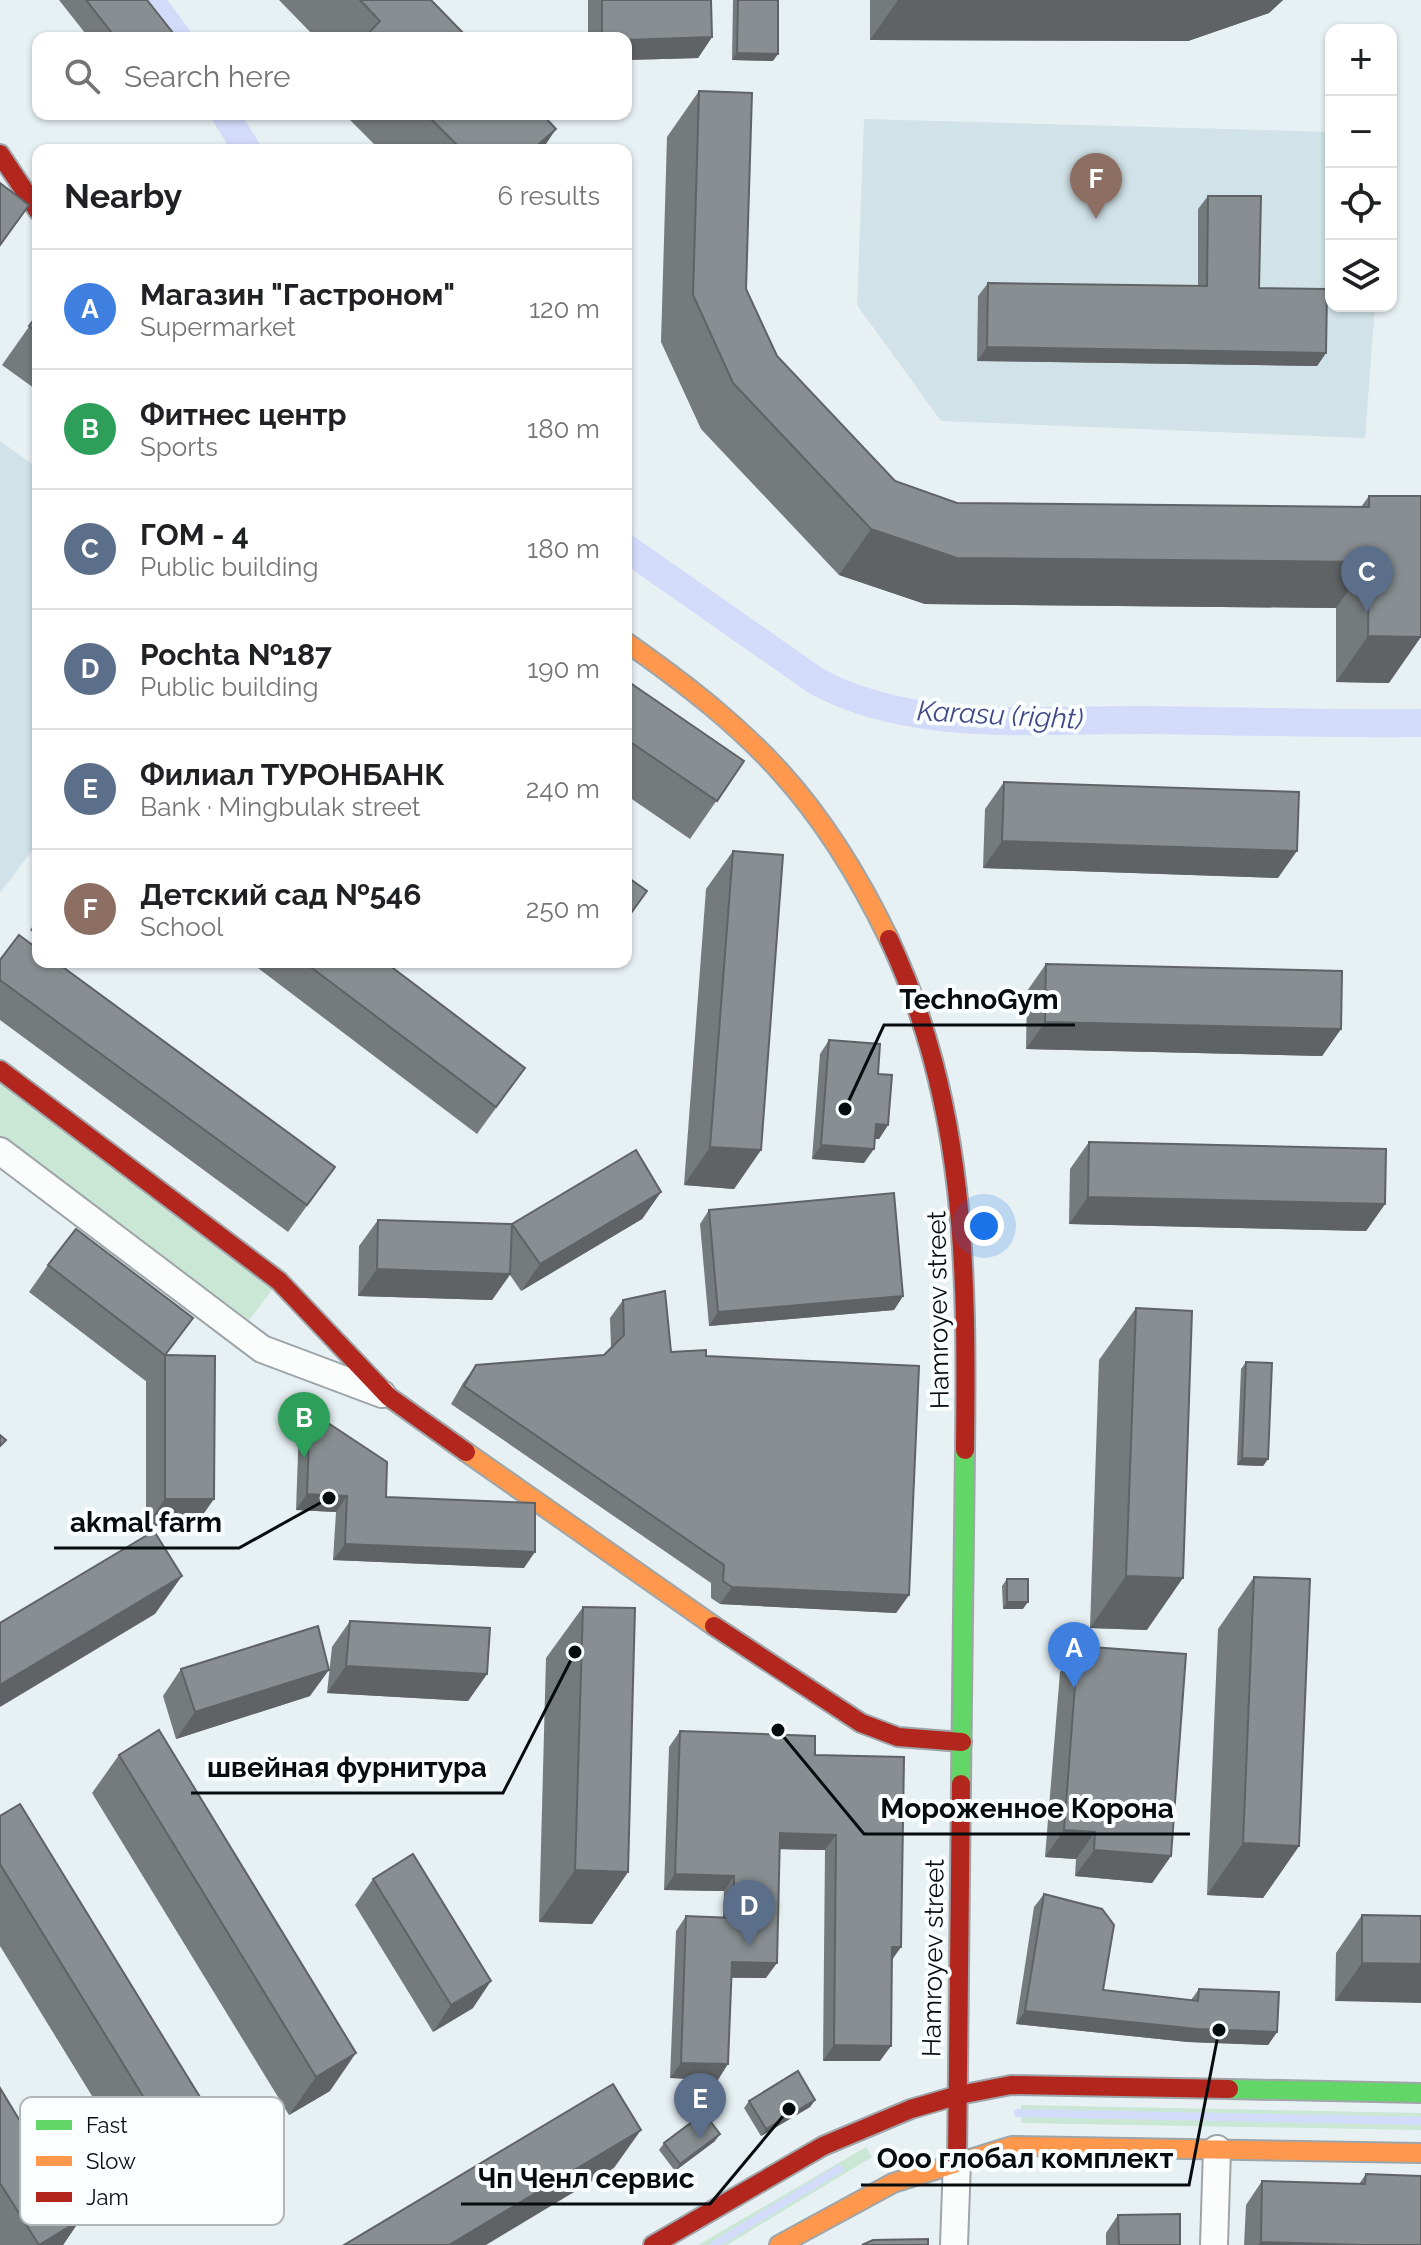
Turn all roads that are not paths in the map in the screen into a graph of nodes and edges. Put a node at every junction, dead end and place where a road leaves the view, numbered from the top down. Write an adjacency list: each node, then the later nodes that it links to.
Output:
1 (0, 154): 2 (main road)
2 (32, 202)
3 (632, 646): 7 (main road, Hamroyev street)
4 (0, 1070): 6 (main road)
5 (0, 1151): 6 (street)
6 (389, 1397): 7 (main road)
7 (962, 1742): 9 (main road, Hamroyev street)
8 (1421, 2093): 9 (main road)
9 (957, 2095): 12 (main road, Hamroyev street); 13 (main road)
10 (1217, 2149): 11 (main road); 12 (main road); 16 (street)
11 (1421, 2153)
12 (957, 2161): 14 (main road); 15 (street)
13 (653, 2245)
14 (779, 2245)
15 (954, 2245)
16 (1214, 2245)

